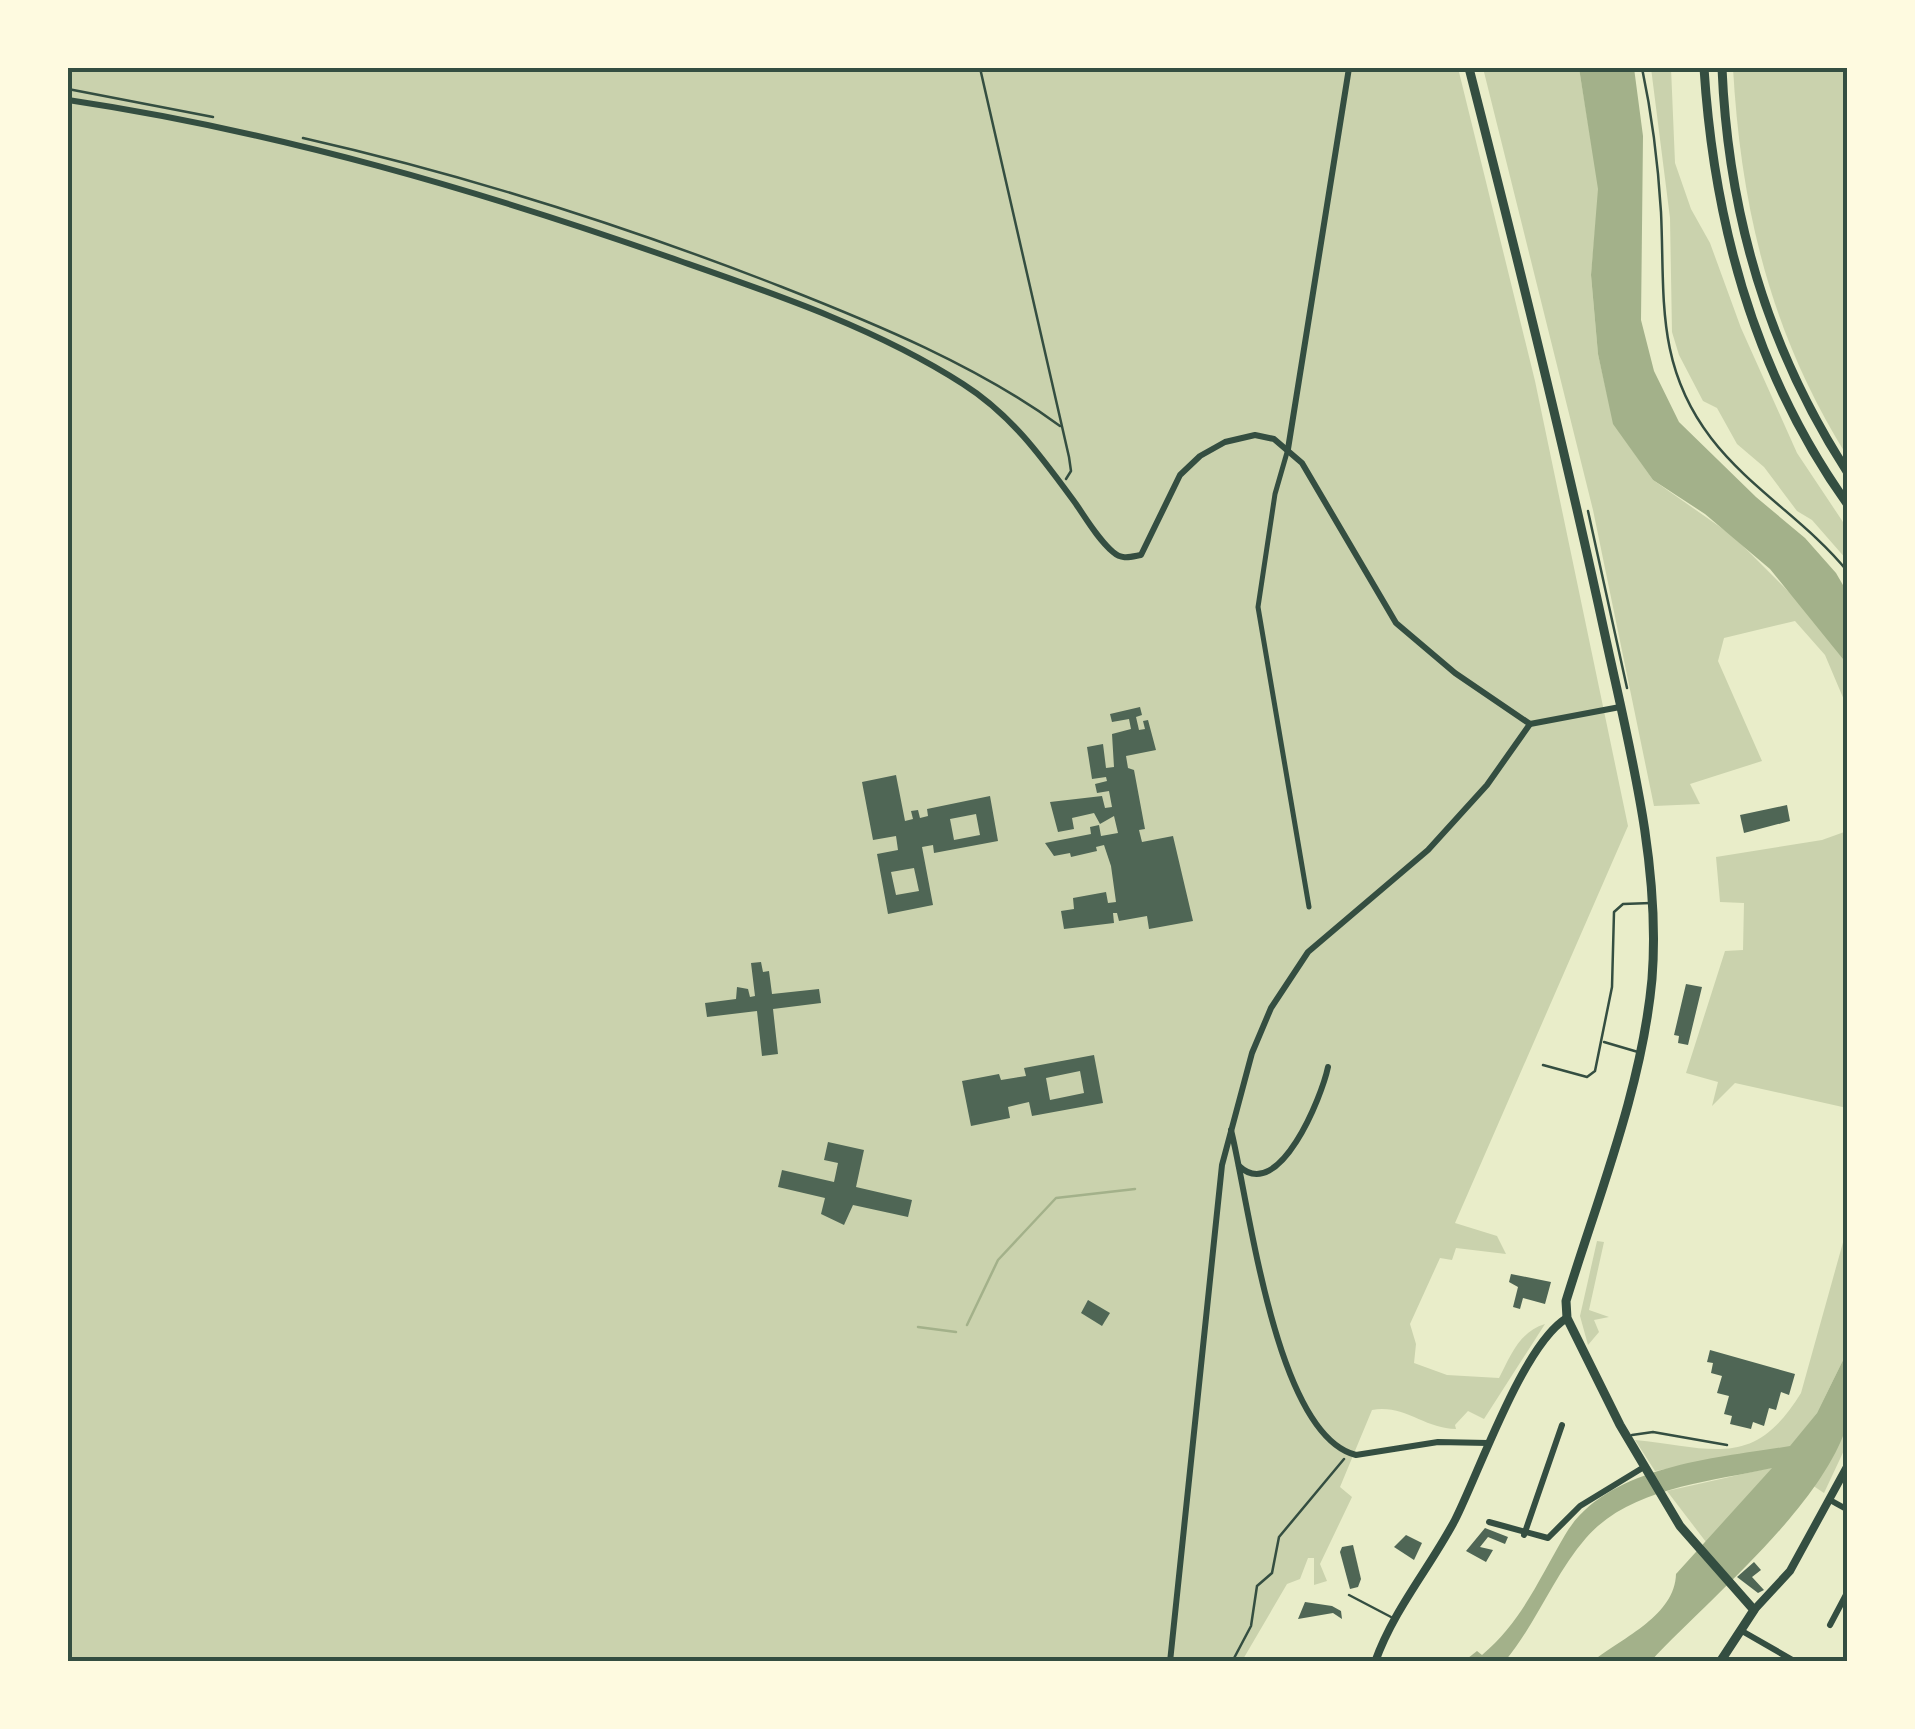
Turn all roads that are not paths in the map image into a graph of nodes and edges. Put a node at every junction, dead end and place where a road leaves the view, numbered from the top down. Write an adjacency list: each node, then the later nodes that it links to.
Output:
1 (1348, 68): 6 (street)
2 (1469, 68): 9 (main road)
3 (1704, 68): 8 (main road)
4 (1722, 68): 7 (main road)
5 (68, 100): 6 (street)
6 (1288, 448): 10 (street); 12 (street)
7 (1848, 473)
8 (1848, 505)
9 (1625, 704): 10 (street); 11 (main road)
10 (1530, 724): 17 (street)
11 (1652, 903): 13 (lane); 14 (main road)
12 (1309, 907)
13 (1604, 1042): 14 (lane); 15 (lane)
14 (1640, 1052): 19 (main road)
15 (1543, 1065)
16 (1328, 1067): 18 (street)
17 (1230, 1126): 18 (street); 36 (street)
18 (1238, 1166): 22 (street)
19 (1567, 1318): 21 (main road); 22 (street)
20 (1562, 1425): 29 (street)
21 (1626, 1437): 23 (lane); 25 (main road)
22 (1488, 1442): 33 (street)
23 (1727, 1444)
24 (1848, 1465): 26 (street)
25 (1646, 1469): 29 (street); 32 (main road)
26 (1830, 1500): 27 (street); 32 (street)
27 (1848, 1510)
28 (1489, 1522): 29 (street)
29 (1524, 1535)
30 (1848, 1591): 34 (street)
31 (1349, 1595): 33 (lane)
32 (1754, 1610): 35 (main road)
33 (1392, 1618): 37 (street)
34 (1830, 1624)
35 (1742, 1630): 38 (main road); 39 (street)
36 (1170, 1662)
37 (1375, 1662)
38 (1720, 1662)
39 (1796, 1662)

